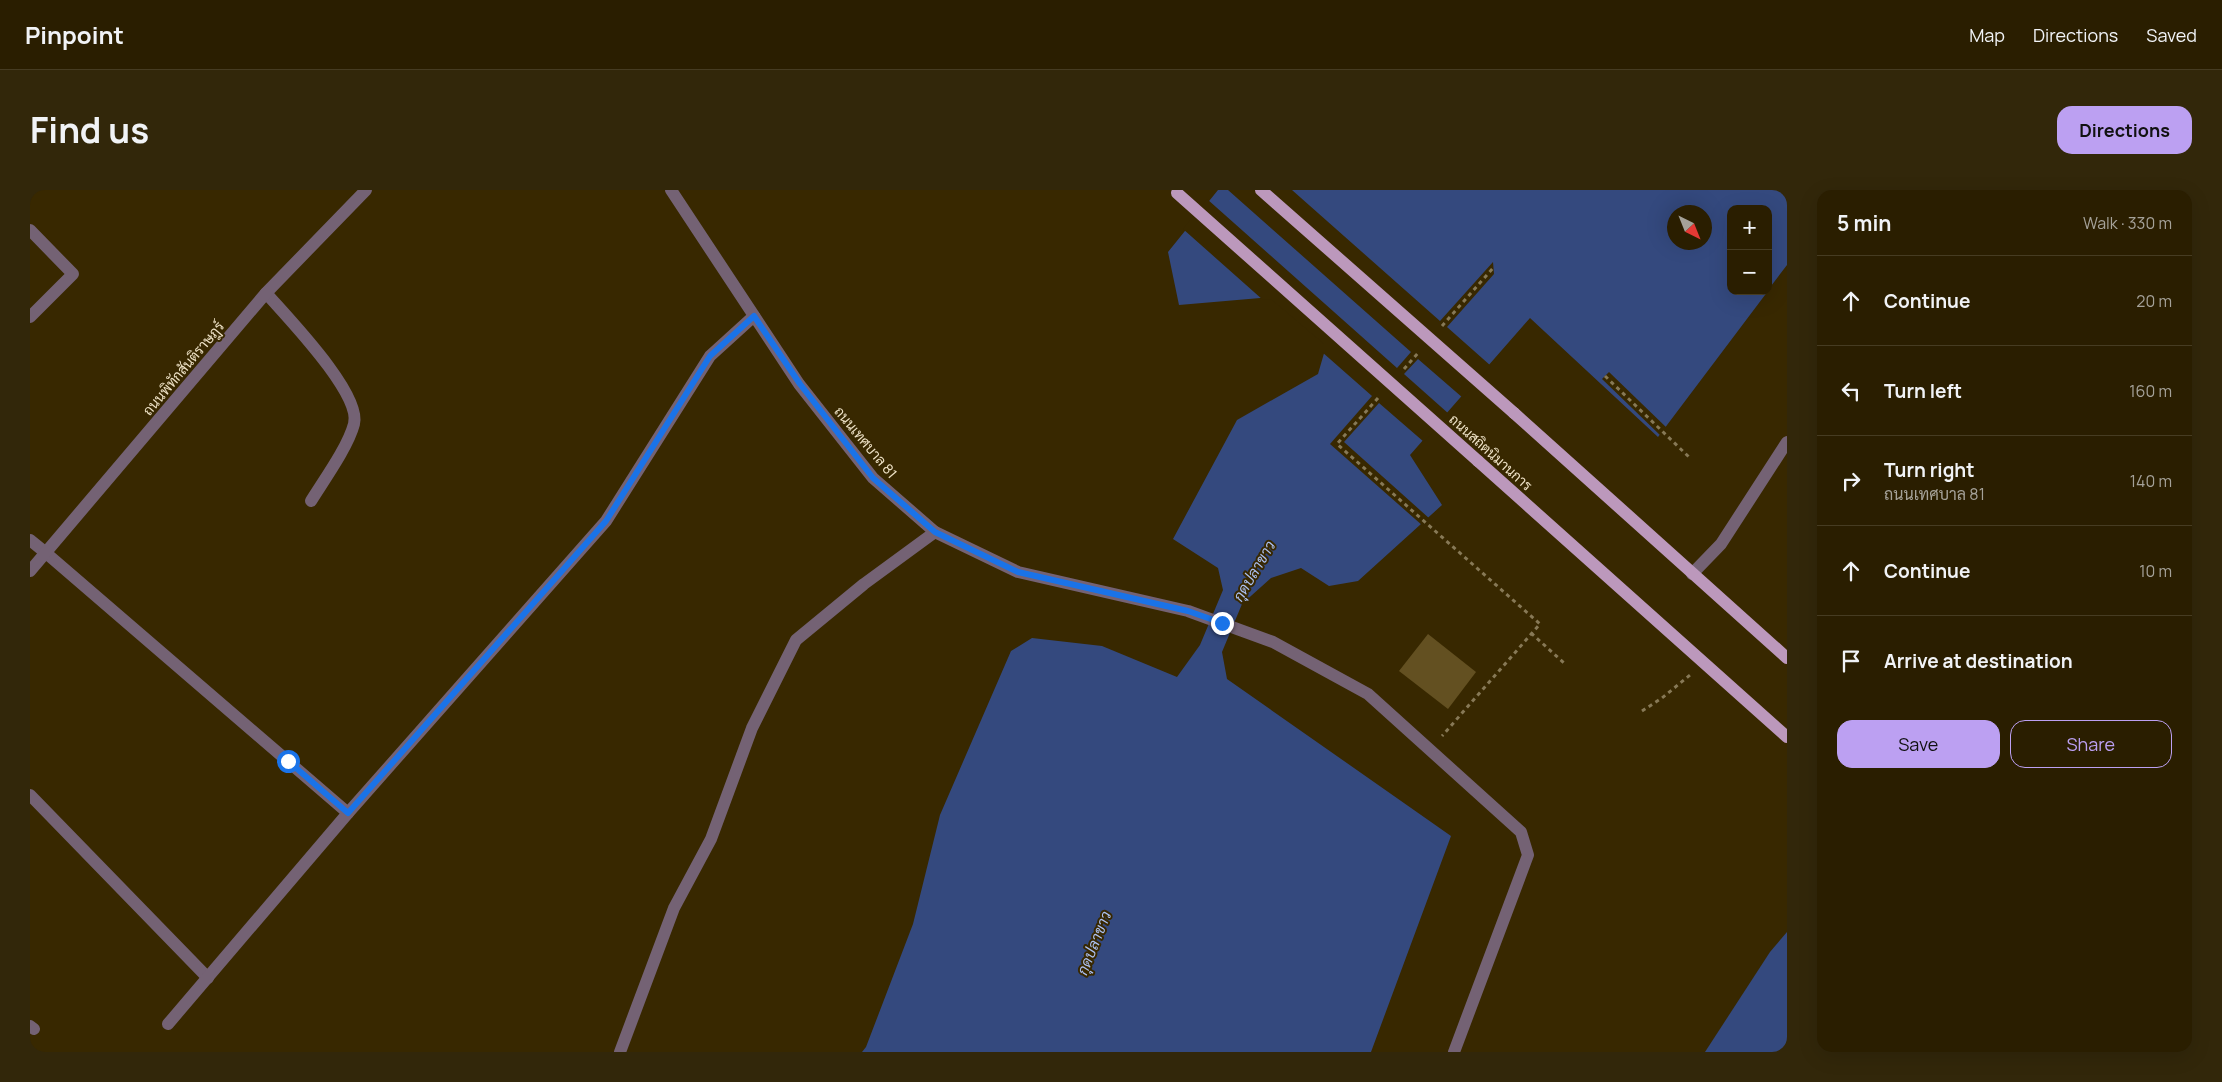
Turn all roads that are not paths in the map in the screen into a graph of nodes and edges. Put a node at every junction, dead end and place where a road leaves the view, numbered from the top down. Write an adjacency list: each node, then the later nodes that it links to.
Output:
1 (366, 190): 6 (street, ถนนพิทักสันติราษฎร์)
2 (672, 190): 7 (street, ถนนเทศบาล 81)
3 (1261, 190): 15 (main road, bridge)
4 (1175, 192): 17 (main road, ถนนสถิตนิมานการ, bridge)
5 (30, 230): 8 (street)
6 (266, 293): 10 (street); 13 (street, ถนนพิทักสันติราษฎร์)
7 (754, 316): 11 (street, ถนนเทศบาล 81); 19 (street)
8 (30, 317)
9 (1787, 442): 15 (street)
10 (312, 501)
11 (935, 532): 22 (street); 23 (street, ถนนเทศบาล 81)
12 (30, 540): 13 (street)
13 (46, 553): 14 (street, ถนนพิทักสันติราษฎร์); 19 (street)
14 (30, 571)
15 (1692, 574): 16 (main road)
16 (1787, 658)
17 (1787, 737)
18 (30, 795): 20 (street)
19 (348, 813): 20 (street)
20 (208, 978): 21 (street)
21 (168, 1024)
22 (620, 1052)
23 (1454, 1052)

